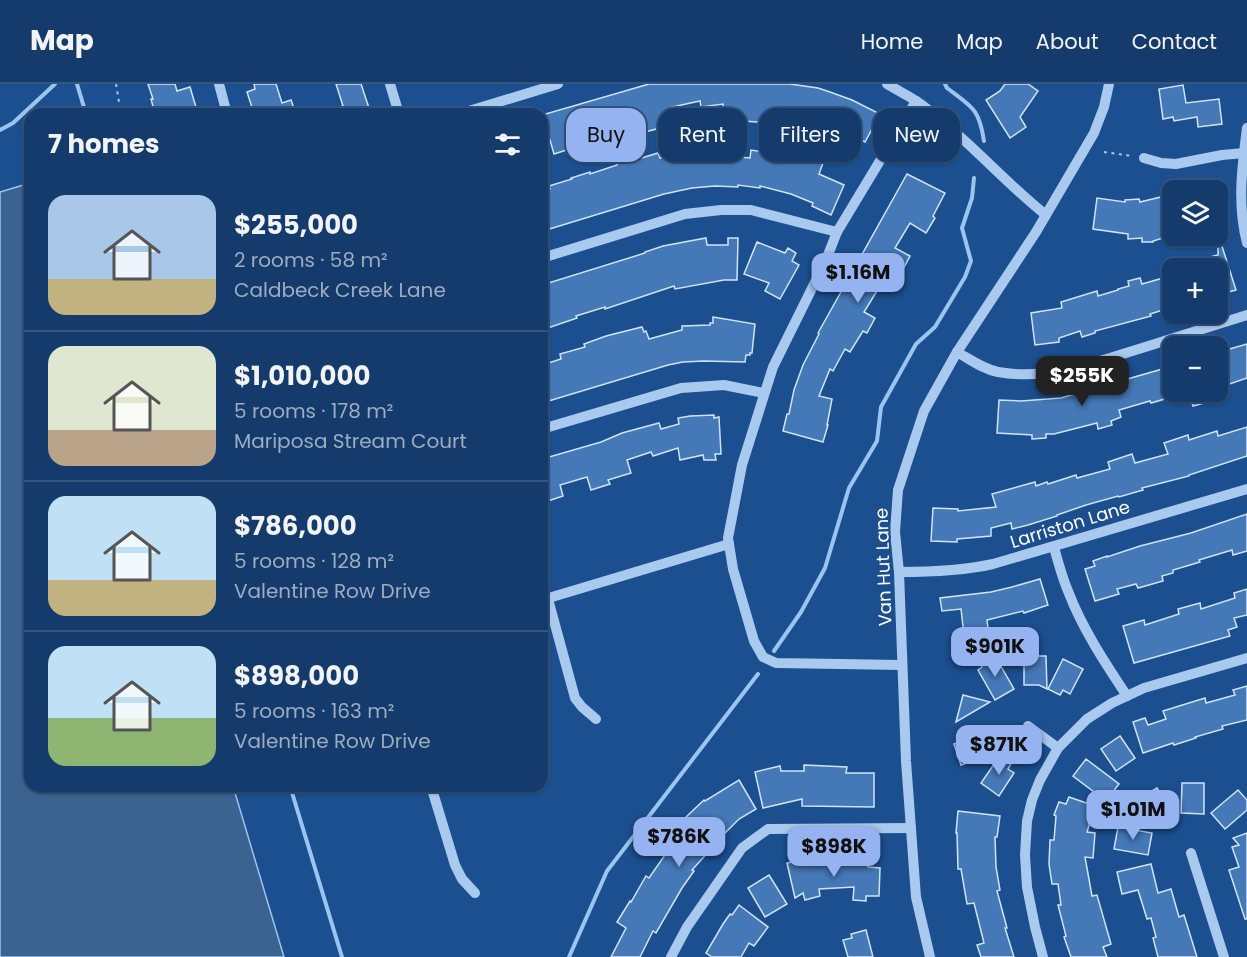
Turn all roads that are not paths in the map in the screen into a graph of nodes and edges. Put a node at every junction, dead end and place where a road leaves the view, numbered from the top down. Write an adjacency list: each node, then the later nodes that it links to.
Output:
1 (219, 84): 7 (street)
2 (390, 84): 8 (street)
3 (558, 84): 9 (street)
4 (887, 84): 6 (street)
5 (1109, 84): 13 (street, Van Hut Lane)
6 (916, 101): 13 (street); 14 (street)
7 (225, 108)
8 (397, 108)
9 (479, 108)
10 (1247, 129): 11 (street)
11 (1244, 153): 12 (street); 15 (street)
12 (1144, 158)
13 (1046, 215): 18 (street, Van Hut Lane)
14 (837, 232): 16 (street); 19 (street)
15 (1247, 243)
16 (548, 256)
17 (1247, 315): 18 (street)
18 (957, 352): 24 (street, Van Hut Lane)
19 (764, 393): 20 (street); 22 (street)
20 (548, 427)
21 (1247, 489): 23 (street, Larriston Lane)
22 (729, 544): 25 (street); 28 (street)
23 (1054, 547): 24 (street, Larriston Lane); 29 (street)
24 (899, 572): 28 (street, Van Hut Lane)
25 (548, 599)
26 (548, 610): 30 (street)
27 (1247, 658): 29 (street)
28 (902, 665): 34 (street, Van Hut Lane)
29 (1127, 696): 32 (street)
30 (596, 720)
31 (1028, 726): 32 (street)
32 (1058, 748): 39 (street)
33 (433, 792): 36 (street)
34 (910, 828): 37 (street); 38 (street, Van Hut Lane)
35 (1191, 853): 40 (street)
36 (475, 893)
37 (671, 957)
38 (930, 957)
39 (1043, 957)
40 (1224, 957)

